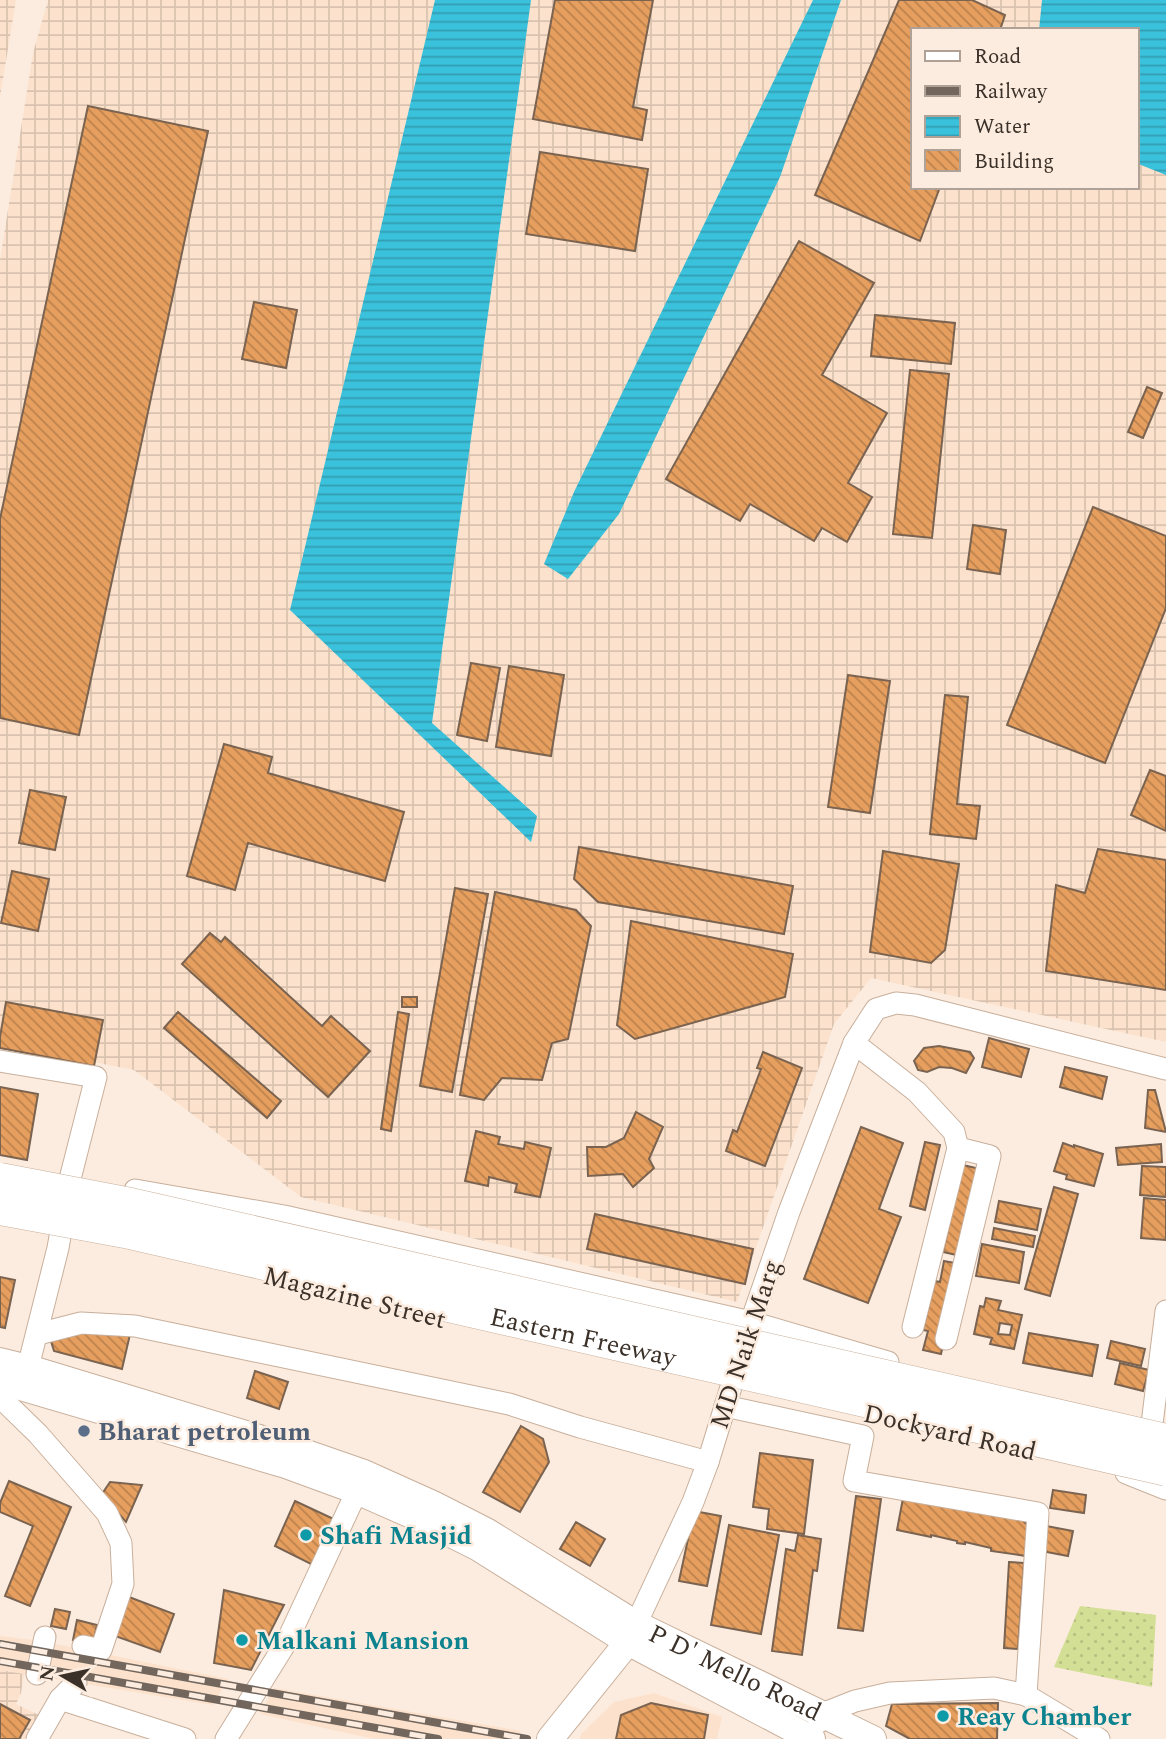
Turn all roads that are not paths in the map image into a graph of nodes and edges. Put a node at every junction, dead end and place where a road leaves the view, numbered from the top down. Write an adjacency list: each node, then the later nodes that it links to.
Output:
1 (854, 1042): 3 (street, MD Naik Marg); 4 (street); 12 (street, MD Naik Marg)
2 (0, 1061): 7 (street)
3 (1165, 1074)
4 (958, 1148): 13 (street); 15 (street)
5 (0, 1168): 7 (street)
6 (0, 1179): 20 (highway, Eastern Freeway, bridge)
7 (70, 1179): 10 (street); 12 (street)
8 (0, 1209): 22 (highway, Eastern Freeway, bridge)
9 (0, 1221): 10 (street, Magazine Street)
10 (60, 1232): 14 (street); 17 (street, Magazine Street)
11 (1166, 1311): 20 (street)
12 (751, 1322): 17 (street, MD Naik Marg); 20 (street, Dockyard Road)
13 (913, 1327)
14 (38, 1334): 18 (street); 21 (street)
15 (946, 1339)
16 (0, 1361): 18 (main road)
17 (732, 1382): 19 (street, MD Naik Marg); 23 (street, Dockyard Road)
18 (13, 1383): 24 (main road); 25 (main road); 27 (street)
19 (725, 1406): 21 (street, MD Naik Marg); 30 (street)
20 (1161, 1431)
21 (708, 1462): 25 (street, MD Naik Marg)
22 (1166, 1470)
23 (1166, 1489)
24 (357, 1491): 25 (main road); 35 (street)
25 (632, 1633): 32 (main road, P D' Mello Road); 36 (main road)
26 (45, 1637): 28 (street)
27 (83, 1646)
28 (37, 1674)
29 (76, 1683): 31 (street)
30 (1026, 1695): 32 (street); 38 (street)
31 (60, 1699): 33 (street); 34 (street)
32 (816, 1731): 37 (main road, P D' Mello Road)
33 (37, 1739)
34 (185, 1739)
35 (226, 1739)
36 (550, 1739)
37 (873, 1739)
38 (1099, 1739)

